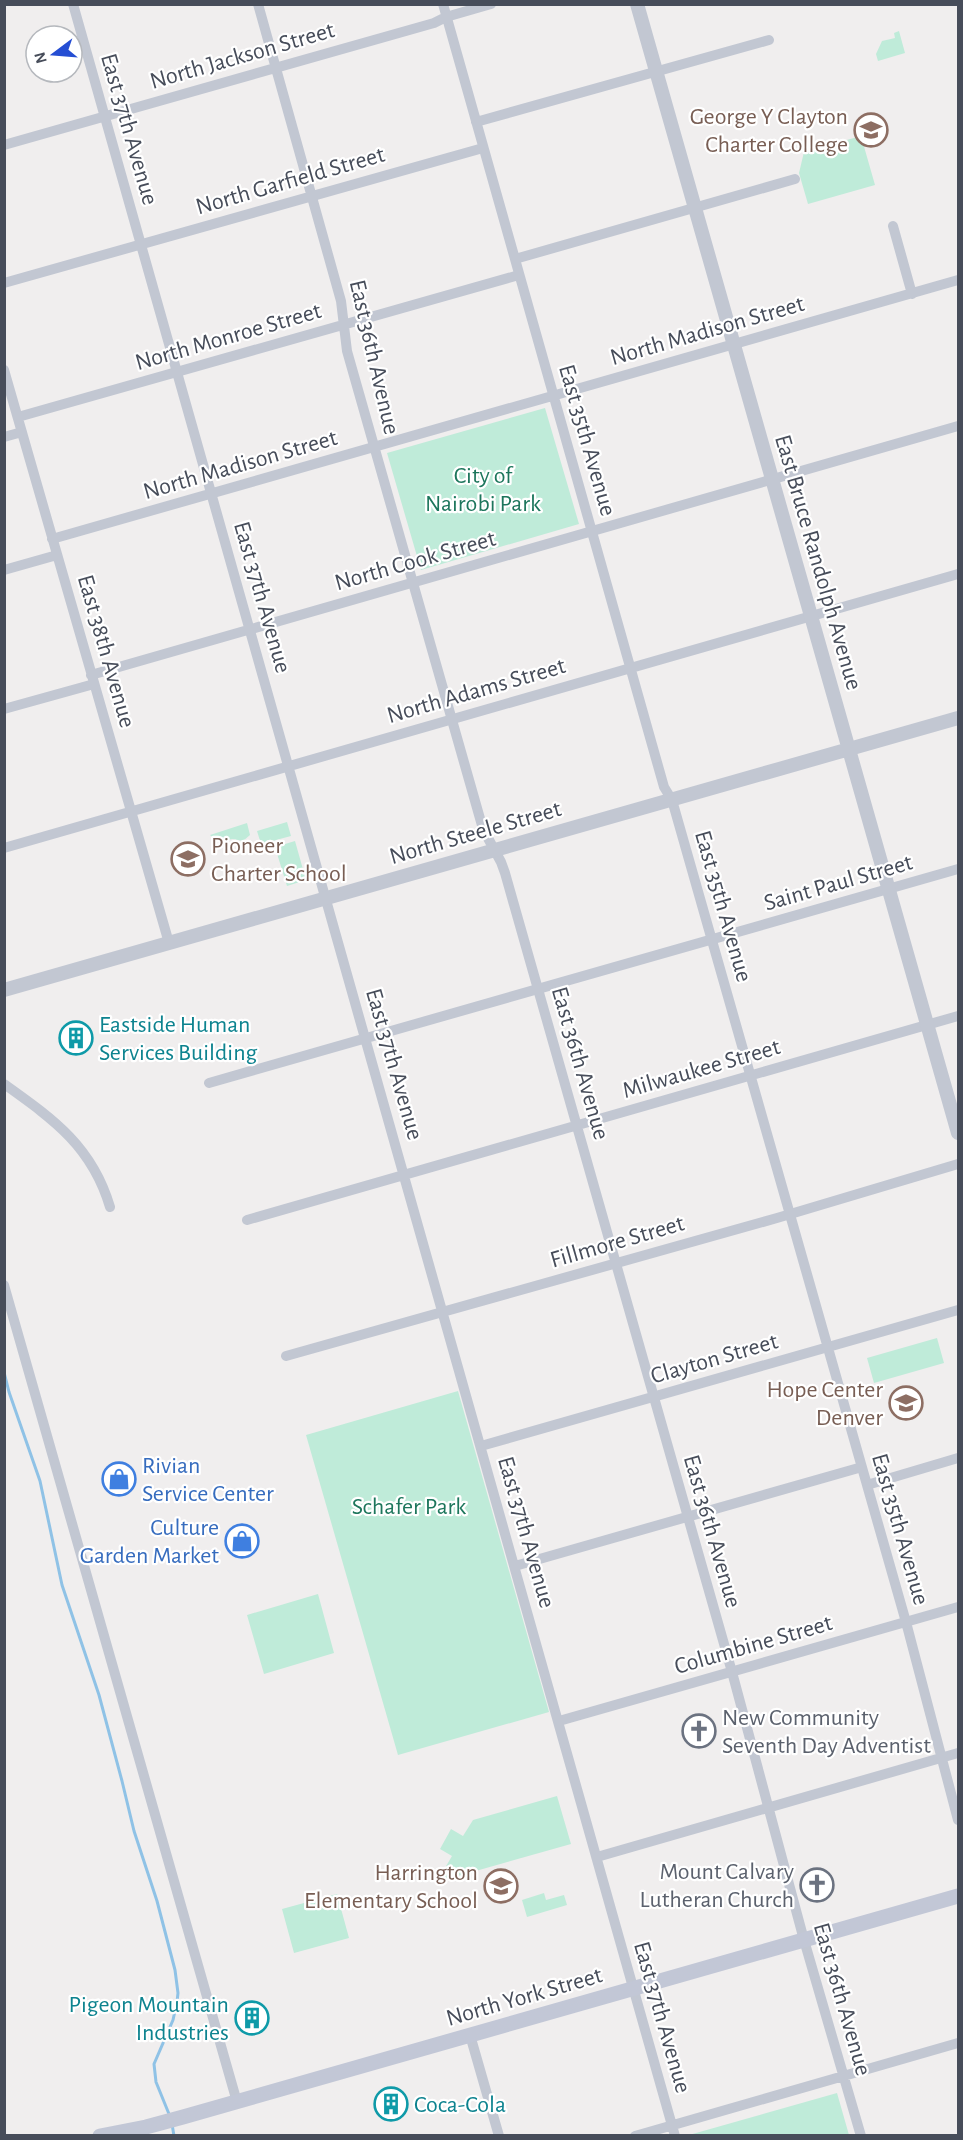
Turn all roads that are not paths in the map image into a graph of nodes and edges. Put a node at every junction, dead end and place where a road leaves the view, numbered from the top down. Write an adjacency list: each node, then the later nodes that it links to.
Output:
1 (73, 4): 10 (street, East 37th Avenue)
2 (258, 4): 8 (street, East 36th Avenue)
3 (443, 4): 6 (street, East 35th Avenue)
4 (490, 4): 6 (street, North Jackson Street)
5 (637, 4): 9 (street, East Bruce Randolph Avenue)
6 (446, 17): 8 (street, North Jackson Street); 11 (street, East 35th Avenue)
7 (769, 39): 9 (street)
8 (276, 68): 10 (street, North Jackson Street); 15 (street, East 36th Avenue)
9 (656, 72): 11 (street); 16 (street, East Bruce Randolph Avenue)
10 (105, 116): 12 (street, North Jackson Street); 18 (street, East 37th Avenue)
11 (476, 122): 13 (street, East 35th Avenue)
12 (4, 145)
13 (483, 148): 15 (street, North Garfield Street); 19 (street, East 35th Avenue)
14 (795, 179): 16 (street)
15 (312, 195): 18 (street, North Garfield Street); 24 (street, East 36th Avenue)
16 (695, 208): 19 (street); 25 (street, East Bruce Randolph Avenue)
17 (893, 226): 23 (street)
18 (141, 243): 22 (street, North Garfield Street); 27 (street, East 37th Avenue)
19 (514, 259): 20 (street, East 35th Avenue)
20 (519, 275): 24 (street, North Monroe Street); 28 (street, East 35th Avenue)
21 (958, 280): 23 (street, North Madison Street)
22 (4, 283)
23 (912, 294): 25 (street, North Madison Street)
24 (344, 325): 27 (street, North Monroe Street); 33 (street, East 36th Avenue)
25 (734, 344): 28 (street, North Madison Street); 34 (street, East Bruce Randolph Avenue)
26 (4, 370): 29 (street, East 38th Avenue)
27 (177, 372): 29 (street, North Monroe Street); 35 (street, East 37th Avenue)
28 (553, 396): 33 (street, North Madison Street); 36 (street, East 35th Avenue)
29 (18, 417): 31 (street, East 38th Avenue)
30 (958, 426): 34 (street, North Cook Street)
31 (22, 432): 32 (street); 37 (street, East 38th Avenue)
32 (4, 437)
33 (374, 448): 35 (street, North Madison Street); 41 (street, East 36th Avenue)
34 (773, 480): 36 (street, North Cook Street); 42 (street, East Bruce Randolph Avenue)
35 (212, 493): 37 (street, North Madison Street); 43 (street, East 37th Avenue)
36 (592, 532): 41 (street, North Cook Street); 44 (street, East 35th Avenue)
37 (52, 539): 38 (street, East 38th Avenue)
38 (57, 555): 39 (street); 45 (street, East 38th Avenue)
39 (4, 570)
40 (958, 574): 42 (street, North Adams Street)
41 (413, 583): 43 (street, North Cook Street); 48 (street, East 36th Avenue)
42 (812, 617): 44 (street, North Adams Street); 49 (street, East Bruce Randolph Avenue)
43 (250, 630): 45 (street, North Cook Street); 50 (street, East 37th Avenue)
44 (630, 668): 48 (street, North Adams Street); 51 (street, East 35th Avenue)
45 (93, 680): 46 (street, North Cook Street); 52 (street, East 38th Avenue)
46 (4, 709)
47 (958, 718): 49 (street, North Steele Street)
48 (453, 719): 50 (street, North Adams Street); 54 (street, East 36th Avenue)
49 (849, 750): 51 (street, North Steele Street); 56 (street, East Bruce Randolph Avenue)
50 (288, 766): 52 (street, North Adams Street); 57 (street, East 37th Avenue)
51 (672, 800): 54 (street, North Steele Street); 58 (street, East 35th Avenue)
52 (132, 811): 53 (street, North Adams Street); 59 (street, East 38th Avenue)
53 (4, 848)
54 (494, 849): 57 (street, North Steele Street); 60 (street, East 36th Avenue)
55 (958, 869): 56 (street, Saint Paul Street)
56 (889, 889): 58 (street, Saint Paul Street); 63 (street, East Bruce Randolph Avenue)
57 (326, 898): 59 (street, North Steele Street); 64 (street, East 37th Avenue)
58 (712, 940): 60 (street, Saint Paul Street); 65 (street, East 35th Avenue)
59 (169, 943): 61 (street, North Steele Street)
60 (537, 989): 64 (street, Saint Paul Street); 68 (street, East 36th Avenue)
61 (4, 990)
62 (958, 1016): 63 (street, Milwaukee Street)
63 (928, 1025): 65 (street, Milwaukee Street); 69 (street, East Bruce Randolph Avenue)
64 (366, 1038): 67 (street, Saint Paul Street); 71 (street, East 37th Avenue)
65 (750, 1076): 68 (street, Milwaukee Street); 73 (street, East 35th Avenue)
66 (4, 1083): 72 (street)
67 (209, 1083)
68 (577, 1125): 71 (street, Milwaukee Street); 75 (street, East 36th Avenue)
69 (958, 1133)
70 (958, 1164): 73 (street, Fillmore Street)
71 (404, 1175): 74 (street, Milwaukee Street); 78 (street, East 37th Avenue)
72 (110, 1207)
73 (790, 1214): 75 (street, Fillmore Street); 79 (street, East 35th Avenue)
74 (248, 1220)
75 (616, 1263): 78 (street, Fillmore Street); 81 (street, East 36th Avenue)
76 (4, 1285): 103 (street)
77 (958, 1310): 79 (street, Clayton Street)
78 (444, 1312): 80 (street, Fillmore Street); 82 (street, East 37th Avenue)
79 (828, 1347): 81 (street, Clayton Street); 84 (street, East 35th Avenue)
80 (286, 1356)
81 (653, 1397): 82 (street, Clayton Street); 86 (street, East 36th Avenue)
82 (481, 1446): 87 (street, East 37th Avenue)
83 (958, 1458): 85 (street)
84 (862, 1467): 85 (street, East 35th Avenue); 86 (street)
85 (867, 1485): 89 (street, East 35th Avenue)
86 (688, 1517): 87 (street); 90 (street, East 36th Avenue)
87 (515, 1566): 91 (street, East 37th Avenue)
88 (958, 1607): 89 (street, Columbine Street)
89 (906, 1622): 90 (street, Columbine Street); 93 (street, East 35th Avenue)
90 (732, 1672): 91 (street, Columbine Street); 94 (street, East 36th Avenue)
91 (559, 1721): 96 (street, East 37th Avenue)
92 (958, 1753): 93 (street)
93 (942, 1758): 94 (street); 95 (street, East 35th Avenue)
94 (769, 1808): 96 (street); 98 (street, East 36th Avenue)
95 (958, 1820)
96 (597, 1857): 99 (street, East 37th Avenue)
97 (958, 1896): 98 (main road, North York Street)
98 (804, 1940): 99 (main road, North York Street); 102 (street, East 36th Avenue)
99 (633, 1989): 100 (main road, North York Street); 104 (street, East 37th Avenue)
100 (470, 2035): 103 (main road, North York Street); 106 (street)
101 (958, 2043): 102 (street)
102 (844, 2076): 104 (street); 108 (street, East 36th Avenue)
103 (237, 2102): 105 (main road, North York Street)
104 (674, 2130): 107 (street)
105 (100, 2136)
106 (499, 2136)
107 (634, 2136)
108 (861, 2136)

